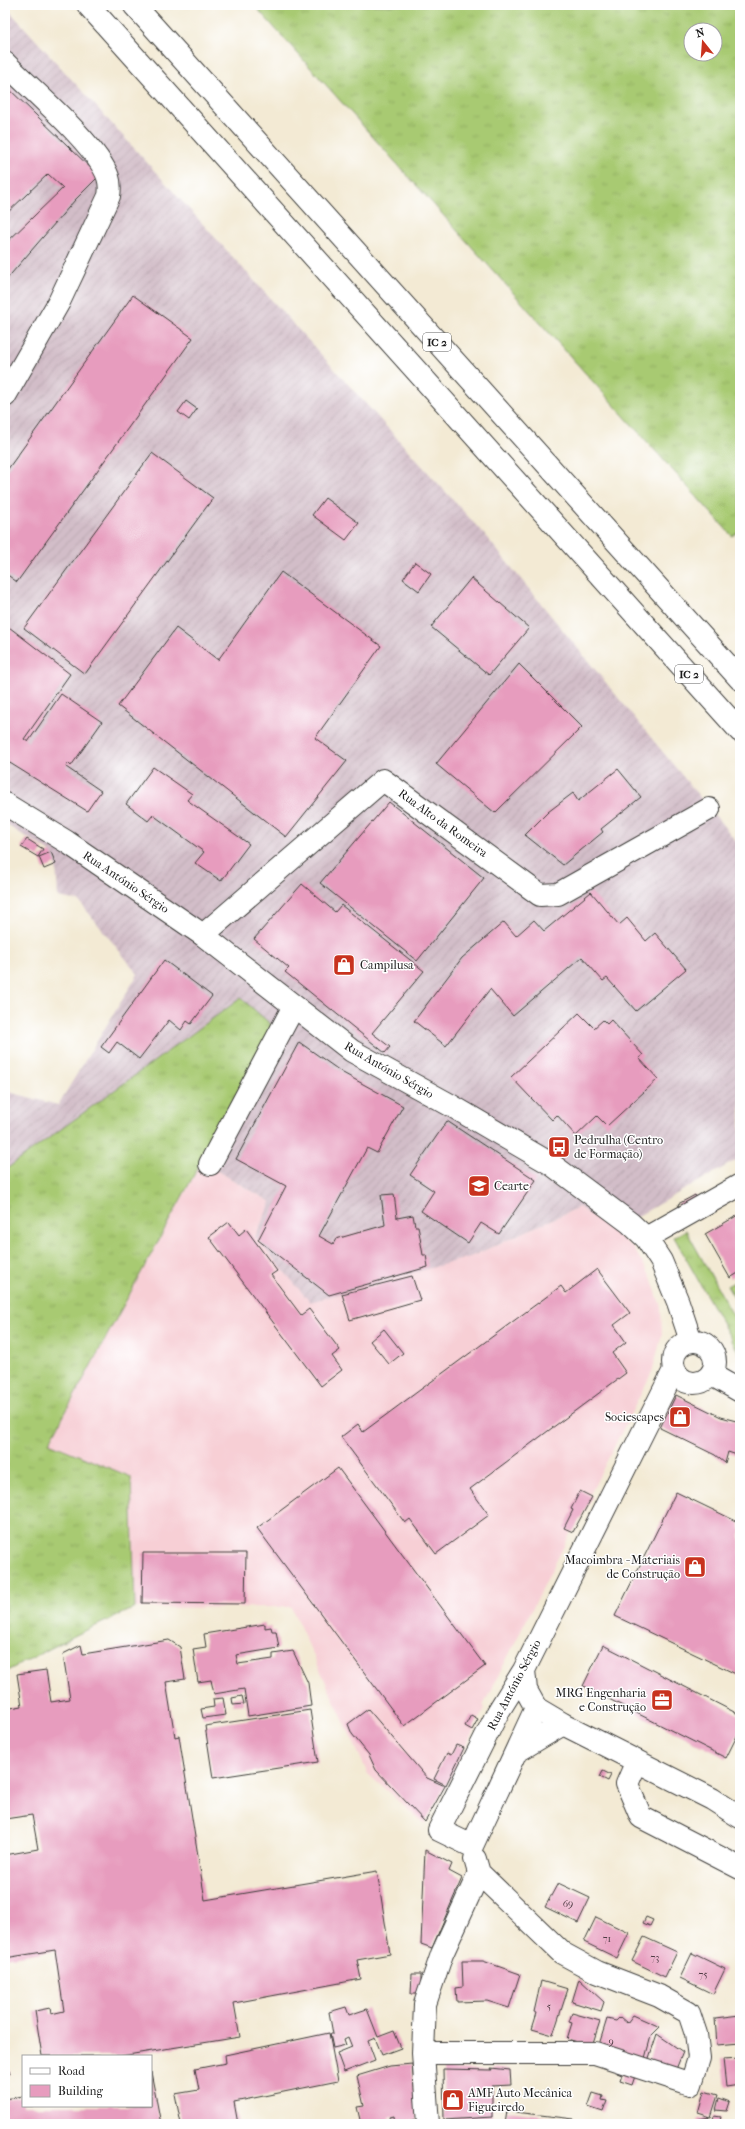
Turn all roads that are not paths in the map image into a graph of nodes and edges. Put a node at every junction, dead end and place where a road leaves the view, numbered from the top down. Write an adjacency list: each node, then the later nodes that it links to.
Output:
1 (88, 5): 6 (main road, IC 2)
2 (134, 5): 5 (main road, IC 2)
3 (5, 63): 4 (main road)
4 (5, 396)
5 (740, 679)
6 (740, 731)
7 (5, 804): 9 (main road, Rua António Sérgio)
8 (709, 809): 9 (main road, Rua Alto da Romeira)
9 (202, 935): 10 (main road, Rua António Sérgio)
10 (294, 1006): 11 (main road); 13 (main road, Rua António Sérgio)
11 (210, 1164)
12 (740, 1185): 13 (main road)
13 (646, 1238): 14 (main road, Rua António Sérgio)
14 (691, 1341): 15 (main road); 16 (main road)
15 (674, 1370): 16 (main road); 18 (main road, Rua António Sérgio)
16 (712, 1375): 17 (main road)
17 (740, 1391)
18 (524, 1670): 19 (main road, Rua António Sérgio); 20 (main road)
19 (498, 1712): 20 (main road); 25 (main road, Rua António Sérgio)
20 (533, 1716): 21 (main road); 22 (main road)
21 (563, 1724): 22 (main road); 23 (main road)
22 (516, 1752): 25 (main road)
23 (637, 1761): 24 (main road); 26 (main road)
24 (740, 1817)
25 (472, 1846): 27 (main road)
26 (740, 1868)
27 (479, 1873): 28 (main road); 28 (main road)
28 (423, 2053): 29 (main road)
29 (428, 2124)

